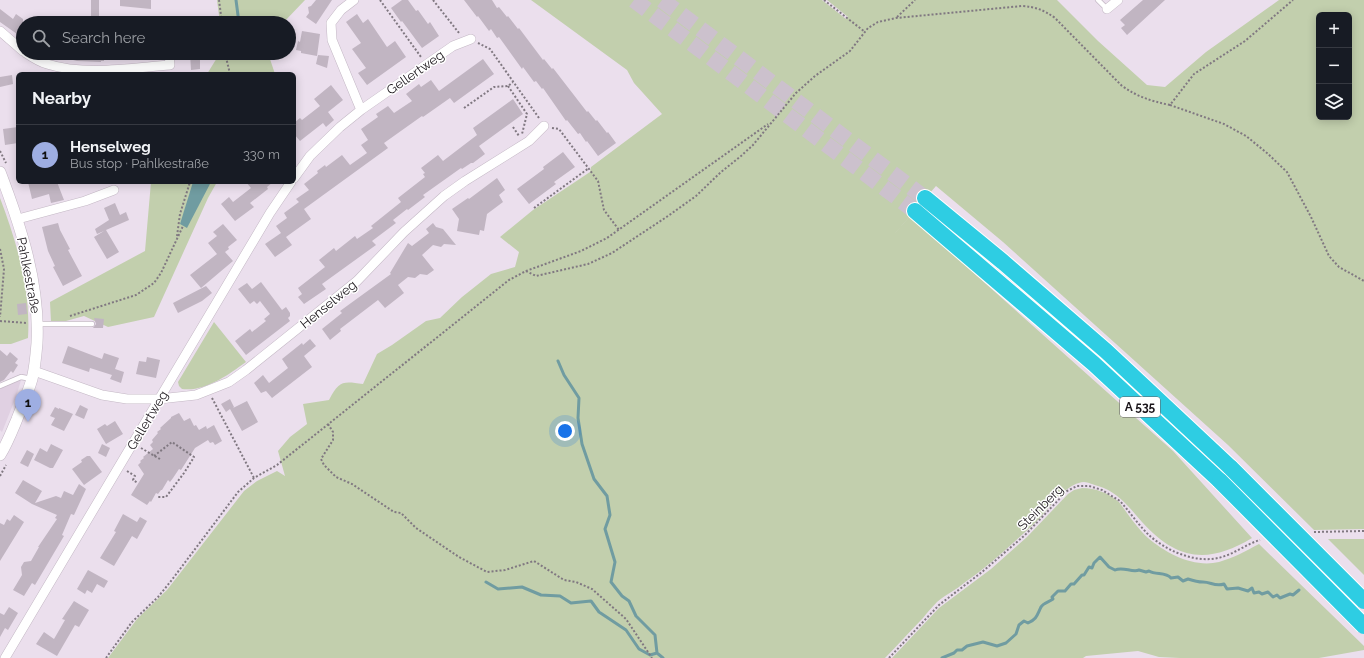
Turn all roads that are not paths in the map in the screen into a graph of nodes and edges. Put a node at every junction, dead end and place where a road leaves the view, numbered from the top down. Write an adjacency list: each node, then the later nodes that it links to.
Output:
1 (354, 0): 10 (street)
2 (1098, 0): 4 (lane)
3 (1118, 0): 4 (street)
4 (1107, 9)
5 (0, 31): 7 (street)
6 (468, 40): 10 (street, Gellertweg)
7 (16, 45)
8 (39, 60): 9 (street)
9 (170, 60)
10 (361, 110): 13 (street, Gellertweg)
11 (544, 126): 23 (street, Henselweg)
12 (0, 172): 18 (street, Pahlkestraße)
13 (296, 175)
14 (290, 184): 23 (street, Gellertweg)
15 (114, 190): 18 (street, Pahlkestraße)
16 (925, 198): 25 (highway, A 535, bridge)
17 (915, 211): 26 (highway, A 535, bridge)
18 (18, 219): 19 (street, Pahlkestraße)
19 (38, 324): 20 (lane); 21 (street, Pahlkestraße)
20 (92, 324)
21 (33, 375): 22 (lane); 23 (street, Henselweg); 24 (street, Pahlkestraße)
22 (0, 386)
23 (159, 399): 27 (street, Gellertweg)
24 (0, 455)
25 (1364, 601)
26 (1364, 626)
27 (5, 658)

